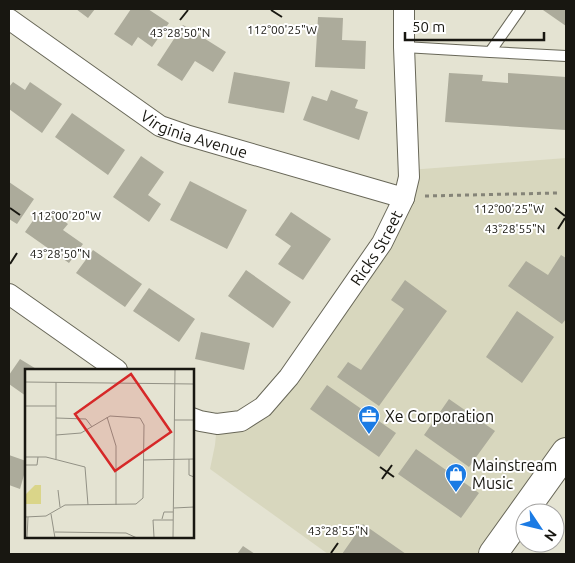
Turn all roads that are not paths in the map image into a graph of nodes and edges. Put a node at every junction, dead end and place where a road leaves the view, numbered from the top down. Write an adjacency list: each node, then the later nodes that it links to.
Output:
1 (404, 9): 4 (street, Ricks Street)
2 (520, 9): 5 (lane)
3 (9, 19): 7 (street, Virginia Avenue)
4 (404, 47): 5 (lane); 7 (street, Ricks Street)
5 (490, 52): 6 (lane)
6 (566, 56)
7 (404, 198): 10 (street, Ricks Street)
8 (9, 294): 9 (street)
9 (116, 369)
10 (194, 419)
11 (566, 452): 12 (main road)
12 (493, 554)

